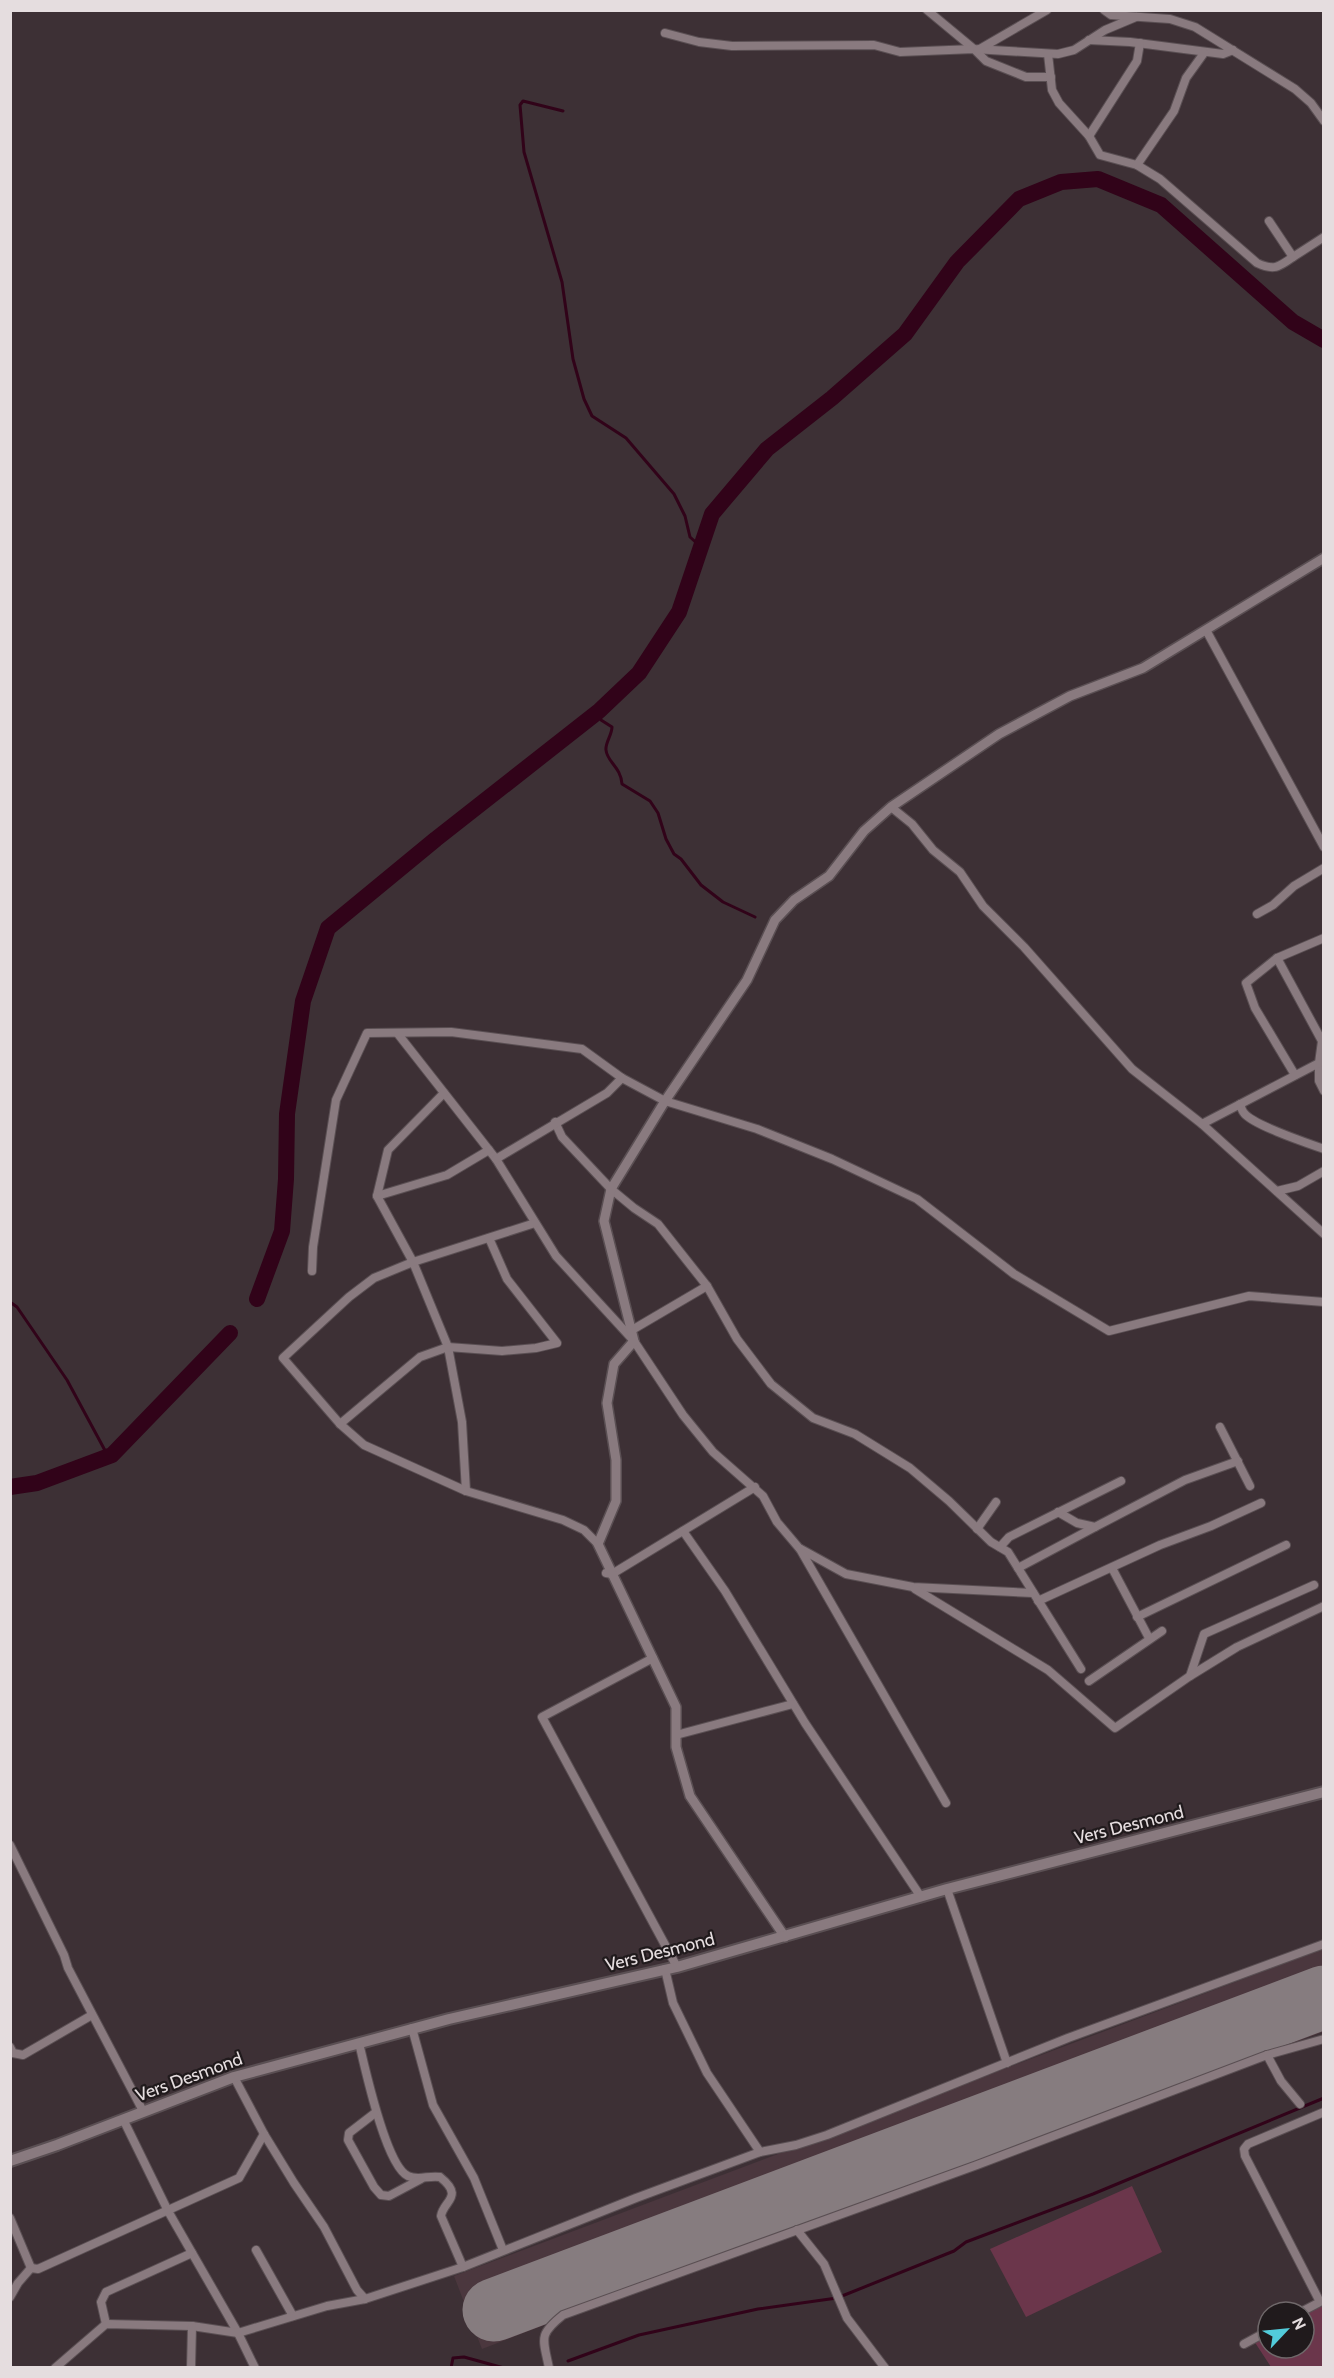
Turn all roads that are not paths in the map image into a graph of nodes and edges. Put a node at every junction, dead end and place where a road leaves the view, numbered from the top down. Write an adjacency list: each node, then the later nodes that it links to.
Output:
1 (927, 10): 9 (street)
2 (1047, 10): 9 (street)
3 (1104, 10): 5 (street)
4 (1162, 14): 5 (street); 10 (street)
5 (1138, 16): 7 (street)
6 (665, 33): 9 (street)
7 (1089, 40): 8 (street); 12 (street)
8 (1140, 43): 11 (street); 15 (street)
9 (976, 50): 12 (street); 13 (street)
10 (1233, 50): 11 (street); 14 (street)
11 (1204, 52): 16 (street)
12 (1048, 54): 13 (street)
13 (1051, 77): 15 (street)
14 (1323, 121)
15 (1089, 136): 16 (street)
16 (1137, 165): 19 (street)
17 (1269, 221): 19 (street)
18 (1323, 237): 19 (street)
19 (1293, 257)
20 (1323, 558): 21 (street)
21 (1206, 630): 22 (street); 23 (street)
22 (891, 807): 34 (street); 37 (street)
23 (1323, 847)
24 (1323, 868): 25 (street)
25 (1257, 914)
26 (1323, 938): 27 (street)
27 (1276, 958): 29 (street); 30 (street)
28 (398, 1034): 31 (street); 33 (street); 49 (street)
29 (1321, 1062): 30 (street); 32 (street)
30 (1295, 1075): 35 (street)
31 (622, 1078): 34 (street); 36 (street)
32 (1323, 1091)
33 (444, 1092): 39 (street); 44 (street)
34 (665, 1101): 42 (street); 51 (street)
35 (1240, 1104): 37 (street); 38 (street)
36 (555, 1122): 40 (street); 42 (street)
37 (1202, 1124): 43 (street)
38 (1323, 1149)
39 (489, 1150): 40 (street); 44 (street)
40 (496, 1159): 45 (street)
41 (1323, 1171): 43 (street)
42 (611, 1189): 50 (street); 52 (street)
43 (1277, 1191): 46 (street)
44 (377, 1196): 48 (street)
45 (535, 1223): 47 (street); 53 (street)
46 (1323, 1234)
47 (489, 1238): 48 (street); 54 (street)
48 (413, 1262): 54 (street); 55 (street)
49 (312, 1271)
50 (707, 1286): 52 (street); 66 (street)
51 (1323, 1302)
52 (632, 1330): 53 (street)
53 (634, 1341): 60 (street); 68 (street)
54 (448, 1347): 55 (street); 61 (street)
55 (340, 1424): 61 (street)
56 (1220, 1427): 57 (street)
57 (1238, 1461): 59 (street); 65 (street)
58 (1122, 1481): 64 (street)
59 (1250, 1486)
60 (755, 1487): 67 (street); 70 (street)
61 (466, 1491): 68 (street)
62 (996, 1503): 66 (street)
63 (1261, 1503): 73 (street)
64 (1058, 1512): 65 (street); 71 (street)
65 (1095, 1527): 72 (street)
66 (977, 1529): 71 (street)
67 (683, 1531): 74 (street); 87 (street)
68 (598, 1544): 74 (street)
69 (1286, 1545): 80 (street)
70 (799, 1548): 76 (street); 90 (street)
71 (1000, 1548): 72 (street)
72 (1018, 1568): 77 (street)
73 (1112, 1568): 78 (street); 80 (street)
74 (609, 1574): 83 (street)
75 (1314, 1585): 85 (street)
76 (913, 1587): 77 (street); 85 (street)
77 (1033, 1593): 78 (street)
78 (1038, 1601): 84 (street)
79 (1323, 1606): 85 (street)
80 (1137, 1617): 82 (street)
81 (1162, 1631): 82 (street)
82 (1149, 1638): 86 (street)
83 (653, 1658): 88 (street); 97 (street)
84 (1081, 1669)
85 (1190, 1676)
86 (1089, 1681)
87 (793, 1704): 88 (street); 94 (street)
88 (676, 1735): 95 (street)
89 (1323, 1792): 93 (main road, Vers Desmond)
90 (946, 1803)
91 (10, 1845): 92 (street)
92 (14, 1862): 99 (street)
93 (947, 1889): 94 (main road, Vers Desmond); 105 (street)
94 (921, 1897): 95 (main road, Vers Desmond)
95 (785, 1937): 97 (main road, Vers Desmond)
96 (1323, 1944): 105 (street)
97 (677, 1967): 98 (main road, Vers Desmond)
98 (665, 1970): 100 (main road, Vers Desmond); 113 (street)
99 (92, 2015): 103 (street); 108 (street)
100 (412, 2028): 102 (main road, Vers Desmond); 120 (street)
101 (1323, 2039): 104 (street)
102 (359, 2043): 106 (main road, Vers Desmond); 110 (street)
103 (10, 2047)
104 (1267, 2055): 107 (street); 118 (street)
105 (1007, 2063): 113 (street)
106 (234, 2077): 108 (main road, Vers Desmond); 112 (street)
107 (1300, 2104)
108 (143, 2111): 111 (main road, Vers Desmond)
109 (1323, 2112): 126 (street)
110 (375, 2113): 115 (street); 115 (street)
111 (123, 2119): 114 (main road, Vers Desmond); 116 (street)
112 (264, 2134): 116 (street); 125 (street)
113 (760, 2152): 120 (street)
114 (10, 2160)
115 (422, 2178): 122 (street)
116 (168, 2211): 121 (street); 123 (street)
117 (10, 2218): 123 (street)
118 (797, 2230): 136 (street); 137 (street)
119 (256, 2250): 127 (street)
120 (503, 2250): 122 (street)
121 (192, 2253): 128 (street); 130 (street)
122 (463, 2267): 125 (street)
123 (31, 2268): 124 (street)
124 (10, 2297)
125 (364, 2299): 127 (street)
126 (1322, 2301)
127 (293, 2316): 130 (street)
128 (106, 2324): 129 (street); 133 (street)
129 (192, 2326): 130 (street); 134 (street)
130 (238, 2333): 135 (street)
131 (1256, 2338): 132 (street)
132 (1244, 2344)
133 (55, 2367)
134 (191, 2367)
135 (255, 2367)
136 (549, 2367)
137 (885, 2367)

